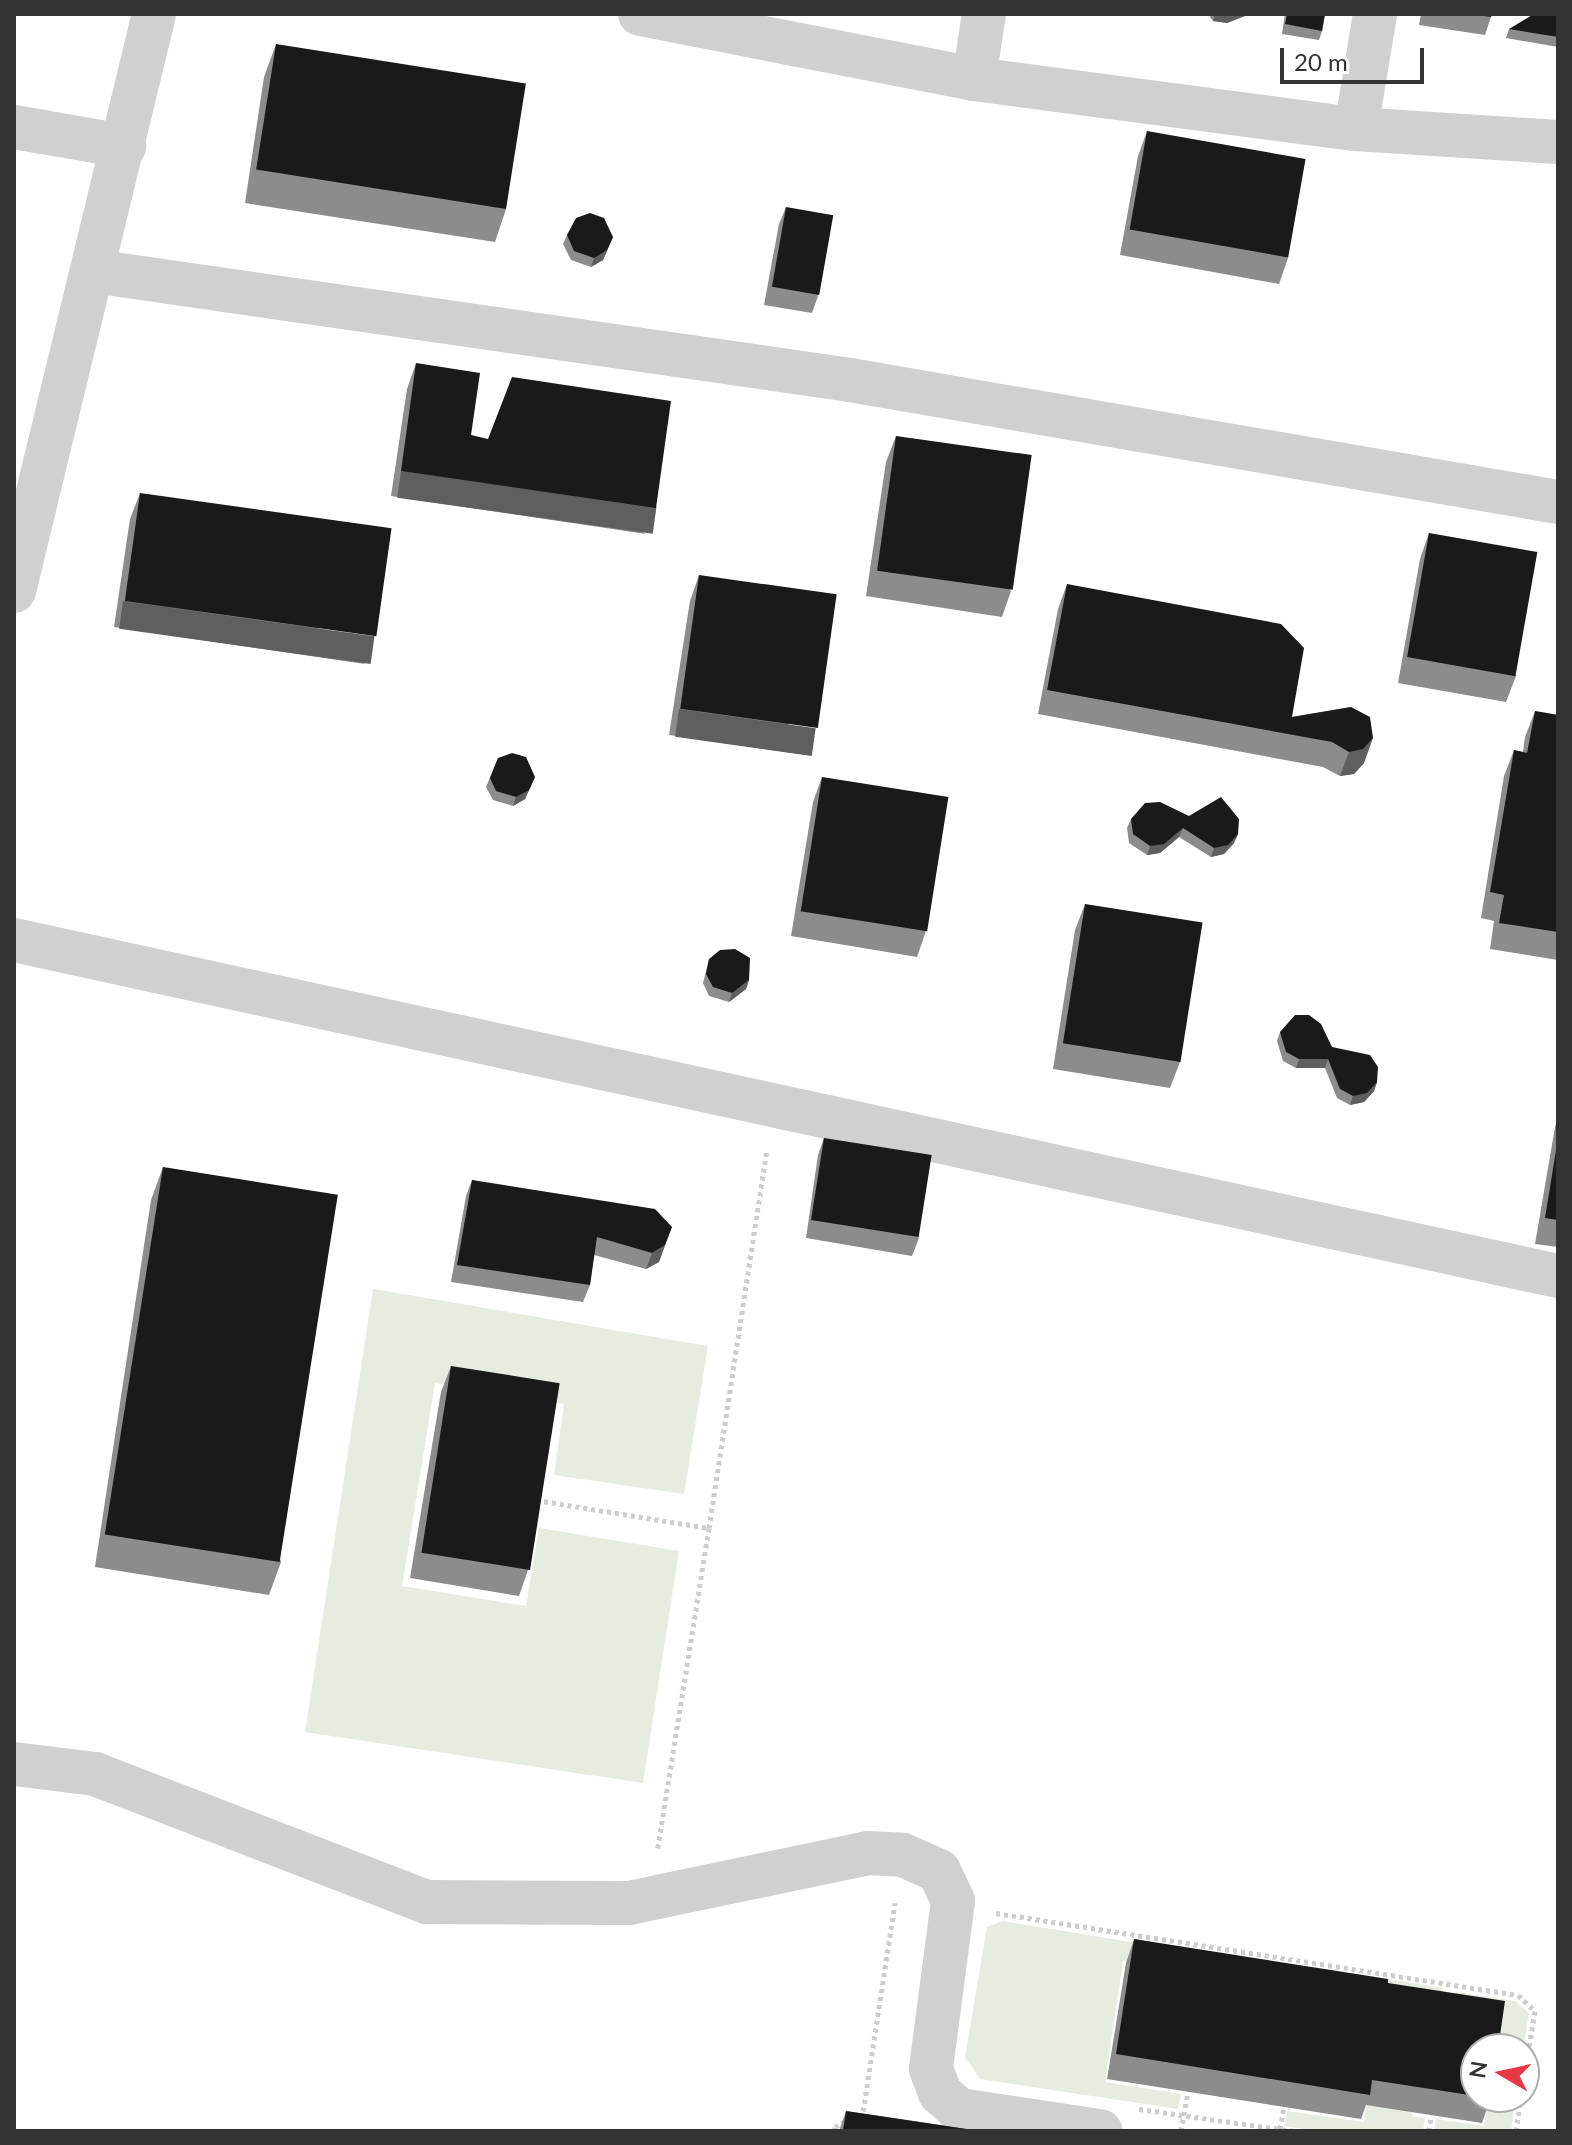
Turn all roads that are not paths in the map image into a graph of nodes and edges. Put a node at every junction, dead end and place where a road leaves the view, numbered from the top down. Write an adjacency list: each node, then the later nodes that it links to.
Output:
1 (154, 14): 9 (street)
2 (640, 14): 5 (street)
3 (984, 14): 5 (street)
4 (1375, 14): 7 (street)
5 (974, 79): 7 (street)
6 (14, 127): 9 (street)
7 (1356, 129): 8 (street)
8 (1558, 142)
9 (124, 146): 10 (street)
10 (93, 271): 11 (street); 12 (street)
11 (1558, 502)
12 (14, 591)
13 (14, 940): 14 (street)
14 (1558, 1276)
15 (14, 1764): 16 (street)
16 (1118, 2120)

